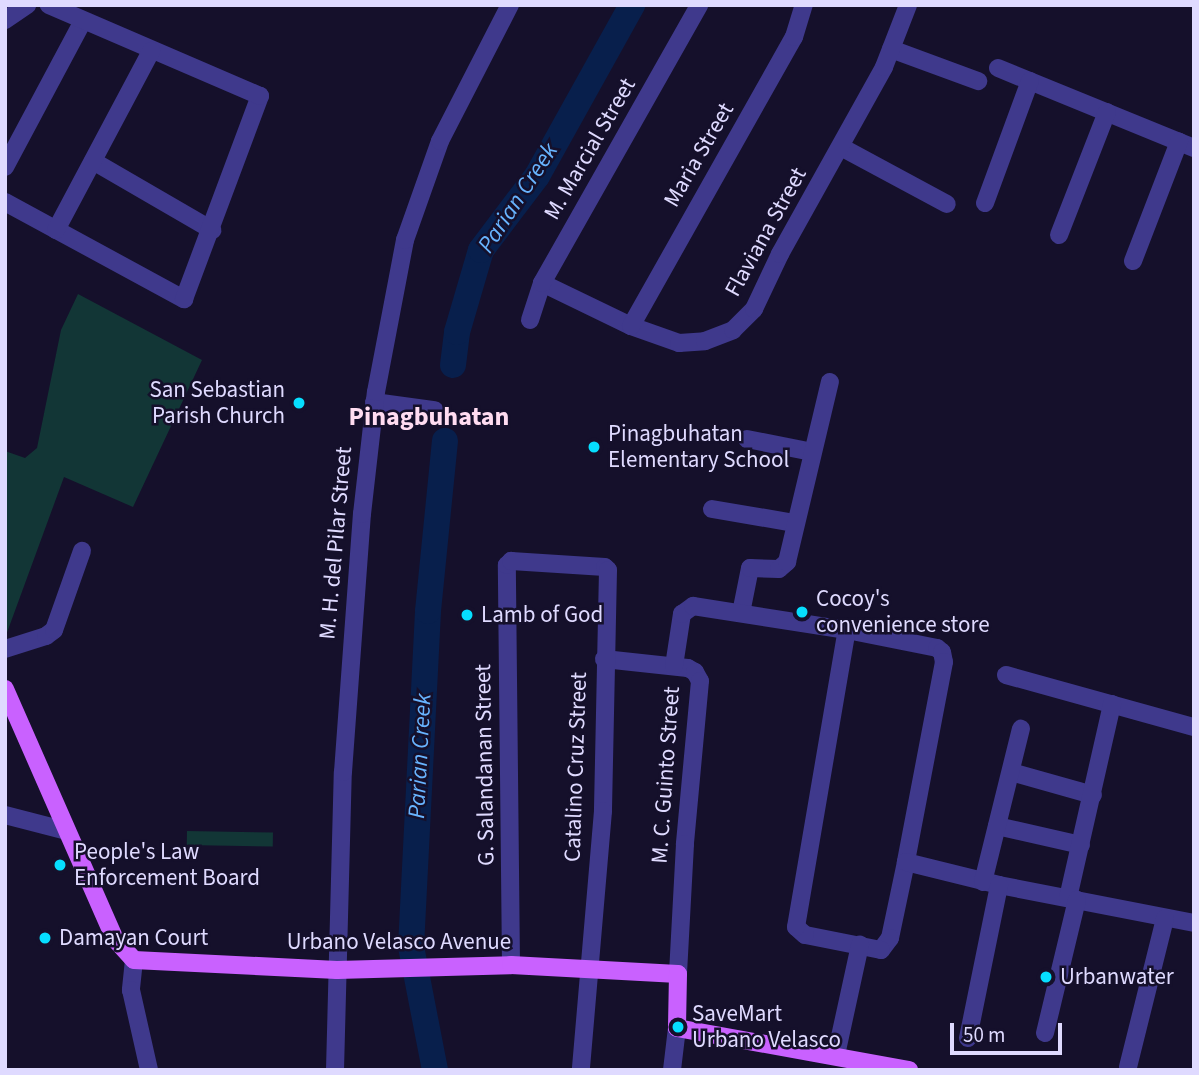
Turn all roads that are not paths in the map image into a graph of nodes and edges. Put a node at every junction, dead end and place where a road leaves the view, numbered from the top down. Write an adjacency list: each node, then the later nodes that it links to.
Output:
1 (27, 5): 7 (street)
2 (49, 5): 8 (street)
3 (510, 5): 30 (street, M. H. del Pilar Street)
4 (699, 5): 26 (street, M. Marcial Street)
5 (804, 5): 28 (street, Maria Street)
6 (908, 5): 9 (street, Flaviana Street)
7 (5, 20)
8 (83, 21): 10 (street); 18 (street)
9 (891, 49): 13 (street); 16 (street, Flaviana Street)
10 (152, 51): 17 (street); 23 (street)
11 (998, 68): 12 (street)
12 (1030, 81): 14 (street); 20 (street)
13 (978, 82)
14 (1107, 112): 15 (street); 24 (street)
15 (1186, 145): 25 (street)
16 (841, 147): 21 (street); 28 (street, Flaviana Street)
17 (93, 161): 22 (street); 23 (street)
18 (5, 167)
19 (5, 202): 22 (street)
20 (985, 203)
21 (947, 204)
22 (56, 230): 23 (street)
23 (212, 230)
24 (1059, 235)
25 (1133, 261)
26 (542, 283): 27 (street, M. Marcial Street); 28 (street, Flaviana Street)
27 (530, 320)
28 (631, 326)
29 (830, 382): 33 (street)
30 (374, 402): 31 (street); 63 (street, M. H. del Pilar Street)
31 (434, 410)
32 (747, 439): 33 (street)
33 (812, 452): 35 (street)
34 (712, 509): 35 (street)
35 (795, 523): 38 (street)
36 (82, 551): 40 (street)
37 (507, 565): 41 (street, Catalino Cruz Street); 61 (street, G. Salandanan Street)
38 (741, 613): 39 (street); 42 (street)
39 (847, 630): 54 (street); 59 (street)
40 (5, 649)
41 (604, 659): 42 (street, M. C. Guinto Street); 62 (street, Catalino Cruz Street)
42 (674, 666): 64 (street, M. C. Guinto Street)
43 (1006, 675): 45 (street)
44 (5, 689): 52 (main road)
45 (1112, 704): 46 (street); 49 (street)
46 (1194, 727)
47 (1021, 729): 48 (street)
48 (1011, 772): 49 (street); 51 (street)
49 (1093, 795): 53 (street)
50 (5, 815): 52 (street)
51 (997, 826): 53 (street); 55 (street)
52 (67, 831): 60 (main road)
53 (1081, 845): 56 (street)
54 (906, 862): 55 (street); 59 (street)
55 (991, 884): 56 (street); 67 (street)
56 (1072, 899): 57 (street); 66 (street)
57 (1165, 919): 58 (street); 69 (street)
58 (1194, 923)
59 (860, 945): 68 (street)
60 (134, 960): 63 (main road, Urbano Velasco Avenue); 70 (street)
61 (511, 965): 62 (main road, Urbano Velasco Avenue); 63 (main road, Urbano Velasco Avenue)
62 (590, 968): 64 (main road, Urbano Velasco Avenue); 72 (street, Catalino Cruz Street)
63 (337, 970): 71 (street, M. H. del Pilar Street)
64 (678, 974): 65 (main road)
65 (677, 1028): 68 (main road); 73 (street)
66 (1045, 1033)
67 (968, 1038)
68 (836, 1055): 74 (main road)
69 (1128, 1068)
70 (149, 1070)
71 (335, 1070)
72 (581, 1070)
73 (671, 1070)
74 (909, 1070)

